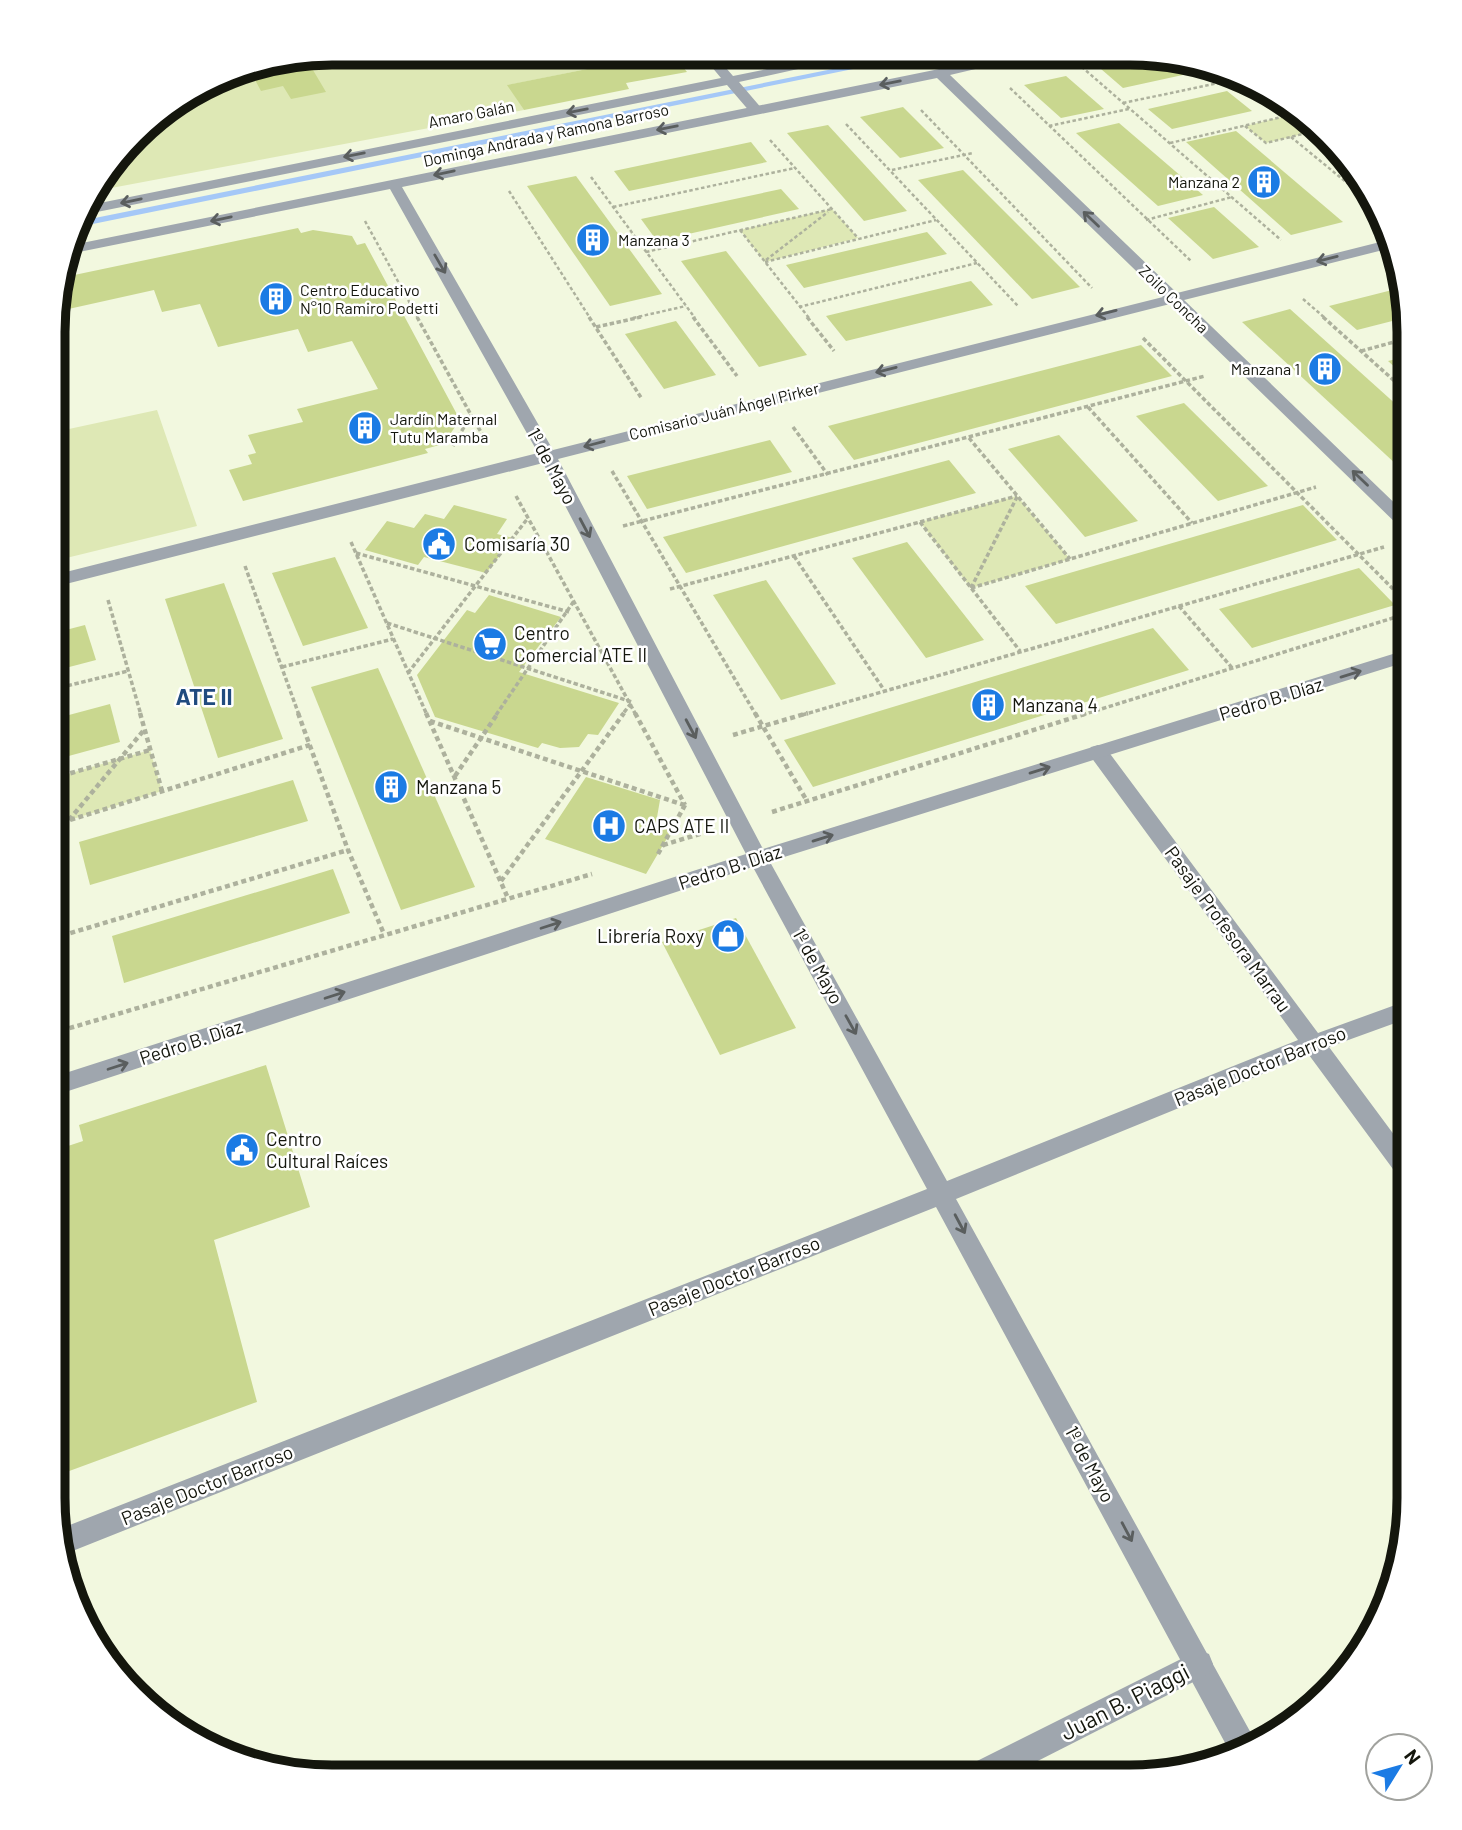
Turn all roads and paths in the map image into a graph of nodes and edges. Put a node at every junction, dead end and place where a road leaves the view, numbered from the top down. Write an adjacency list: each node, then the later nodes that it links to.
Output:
1 (717, 65): 7 (street)
2 (805, 65): 7 (street, Amaro Galán)
3 (980, 65): 6 (street, Dominga Andrada y Ramona Barroso)
4 (986, 65): 17 (path)
5 (1079, 65): 12 (path)
6 (940, 73): 8 (street, Dominga Andrada y Ramona Barroso); 50 (street, Zoilo Concha, one-way to 6)
7 (730, 80): 14 (street); 34 (street, Amaro Galán, one-way to 34)
8 (894, 82): 11 (street, Dominga Andrada y Ramona Barroso, one-way to 11); 53 (path)
9 (1224, 82): 12 (path)
10 (1257, 96): 16 (path)
11 (820, 97): 14 (street, Dominga Andrada y Ramona Barroso); 27 (path)
12 (1122, 103): 13 (path)
13 (1129, 109): 17 (path); 22 (path)
14 (752, 111): 23 (street, Dominga Andrada y Ramona Barroso, one-way to 23); 26 (path)
15 (1287, 116): 16 (path)
16 (1283, 117): 18 (path)
17 (1050, 126): 19 (path); 37 (path)
18 (1245, 126): 21 (path); 22 (path)
19 (1037, 128)
20 (1308, 133): 21 (path)
21 (1291, 137): 29 (path)
22 (1170, 144): 32 (path)
23 (570, 148): 25 (street, Dominga Andrada y Ramona Barroso); 33 (path)
24 (973, 153): 27 (path)
25 (491, 164): 30 (street, Dominga Andrada y Ramona Barroso, one-way to 30); 54 (path)
26 (795, 168): 33 (path); 35 (path)
27 (891, 171): 38 (path)
28 (1348, 178): 29 (path)
29 (1343, 179): 31 (path)
30 (394, 184): 43 (street, Dominga Andrada y Ramona Barroso, one-way to 43); 69 (street, 1º de Mayo, one-way to 69)
31 (1357, 191)
32 (1232, 197): 37 (path); 47 (path)
33 (613, 207): 44 (path)
34 (94, 209)
35 (832, 209): 40 (path); 41 (path); 45 (path)
36 (361, 215): 64 (path)
37 (1147, 219): 39 (path); 49 (path)
38 (937, 220): 45 (path); 46 (path)
39 (1139, 222)
40 (740, 230): 44 (path); 45 (path)
41 (858, 238)
42 (1383, 245): 47 (street, Comisario Juán Ángel Pirker, one-way to 47)
43 (78, 248)
44 (646, 252): 51 (path)
45 (765, 262): 52 (path)
46 (978, 263): 52 (path); 55 (path)
47 (1308, 263): 48 (street, Comisario Juán Ángel Pirker)
48 (1272, 272): 49 (street, Comisario Juán Ángel Pirker); 57 (path)
49 (1217, 285): 50 (street, Comisario Juán Ángel Pirker)
50 (1171, 296): 53 (street, Comisario Juán Ángel Pirker); 58 (street, Zoilo Concha)
51 (686, 306): 54 (path); 62 (path)
52 (799, 307): 59 (path)
53 (1116, 311): 55 (street, Comisario Juán Ángel Pirker, one-way to 55); 60 (path)
54 (596, 327): 65 (path)
55 (1041, 330): 59 (street, Comisario Juán Ángel Pirker, one-way to 59)
56 (1397, 341): 57 (path)
57 (1360, 351): 61 (path)
58 (1243, 366): 60 (path); 75 (street, Zoilo Concha, one-way to 58)
59 (855, 377): 62 (street, Comisario Juán Ángel Pirker)
60 (1186, 381): 63 (path); 73 (path)
61 (1397, 383)
62 (765, 400): 65 (street, Comisario Juán Ángel Pirker); 71 (path)
63 (1088, 407): 66 (path); 78 (path)
64 (471, 415): 68 (path); 70 (path)
65 (658, 427): 67 (street, Comisario Juán Ángel Pirker)
66 (968, 438): 71 (path); 74 (path)
67 (595, 444): 69 (street, Comisario Juán Ángel Pirker, one-way to 69); 89 (path)
68 (453, 447)
69 (548, 456): 70 (street, Comisario Juán Ángel Pirker); 80 (street, 1º de Mayo, one-way to 80)
70 (500, 468): 76 (path); 79 (street, Comisario Juán Ángel Pirker)
71 (828, 475): 80 (path)
72 (1316, 487): 73 (path)
73 (1297, 492): 78 (path); 84 (path)
74 (1017, 496): 77 (path); 86 (path); 90 (path)
75 (1397, 514)
76 (528, 518): 93 (path); 104 (path)
77 (920, 522): 85 (path); 90 (path)
78 (1192, 523): 86 (path)
79 (234, 535): 87 (street, Comisario Juán Ángel Pirker); 101 (path)
80 (589, 535): 112 (street, 1º de Mayo, one-way to 112)
81 (351, 542): 83 (path)
82 (1397, 543): 84 (path)
83 (356, 553): 95 (path); 97 (path)
84 (1358, 554): 92 (path); 94 (path)
85 (794, 556): 89 (path); 106 (path)
86 (1070, 559): 90 (path)
87 (98, 570): 88 (street, Comisario Juán Ángel Pirker); 103 (path)
88 (65, 578)
89 (680, 587): 91 (path); 118 (path)
90 (971, 588): 99 (path)
91 (670, 589)
92 (1397, 593)
93 (575, 600): 95 (path); 107 (path)
94 (1179, 606): 99 (path); 102 (path)
95 (569, 612): 116 (path)
96 (1397, 617): 102 (path)
97 (387, 624): 98 (path); 107 (path)
98 (393, 639): 101 (path); 104 (path)
99 (1020, 651): 106 (path)
100 (1397, 664): 108 (street, Pedro B. Díaz, one-way to 100)
101 (282, 667): 111 (path)
102 (1231, 668): 108 (path); 118 (path)
103 (128, 671): 105 (path); 110 (path)
104 (408, 673): 109 (path)
105 (65, 686)
106 (884, 690): 112 (path)
107 (632, 702): 119 (path); 129 (path)
108 (1261, 702): 114 (street, Pedro B. Díaz)
109 (430, 722): 116 (path); 119 (path)
110 (145, 729): 117 (path); 120 (path)
111 (310, 745): 117 (path); 125 (path)
112 (699, 745): 122 (street, 1º de Mayo)
113 (150, 750): 115 (path)
114 (1098, 752): 123 (street, Pedro B. Díaz, one-way to 114); 137 (street, Pasaje Profesora Marrau)
115 (65, 775)
116 (454, 776): 129 (path)
117 (162, 791): 120 (path)
118 (806, 801): 122 (path); 123 (path)
119 (685, 805): 124 (path)
120 (68, 821): 121 (path)
121 (65, 822)
122 (739, 822): 124 (path); 126 (street, 1º de Mayo)
123 (828, 836): 126 (street, Pedro B. Díaz, one-way to 123)
124 (663, 845): 127 (path)
125 (348, 849): 131 (path); 133 (path)
126 (758, 858): 132 (street, Pedro B. Díaz, one-way to 126); 140 (street, 1º de Mayo, one-way to 140)
127 (652, 864)
128 (600, 876): 130 (path)
129 (501, 881): 130 (path)
130 (508, 897): 131 (path); 132 (path)
131 (384, 934): 134 (path); 136 (path)
132 (524, 934): 134 (street, Pedro B. Díaz)
133 (65, 935)
134 (401, 974): 138 (street, Pedro B. Díaz, one-way to 134)
135 (1397, 1013): 137 (street, Pasaje Doctor Barroso)
136 (65, 1030)
137 (1313, 1044): 139 (street, Pasaje Profesora Marrau); 140 (street, Pasaje Doctor Barroso)
138 (65, 1083)
139 (1397, 1156)
140 (943, 1193): 141 (street, Pasaje Doctor Barroso); 142 (street, 1º de Mayo, one-way to 142)
141 (68, 1540)
142 (1199, 1664): 143 (street, 1º de Mayo); 144 (street, Juan B. Piaggi)
143 (1241, 1742)
144 (1000, 1765)

